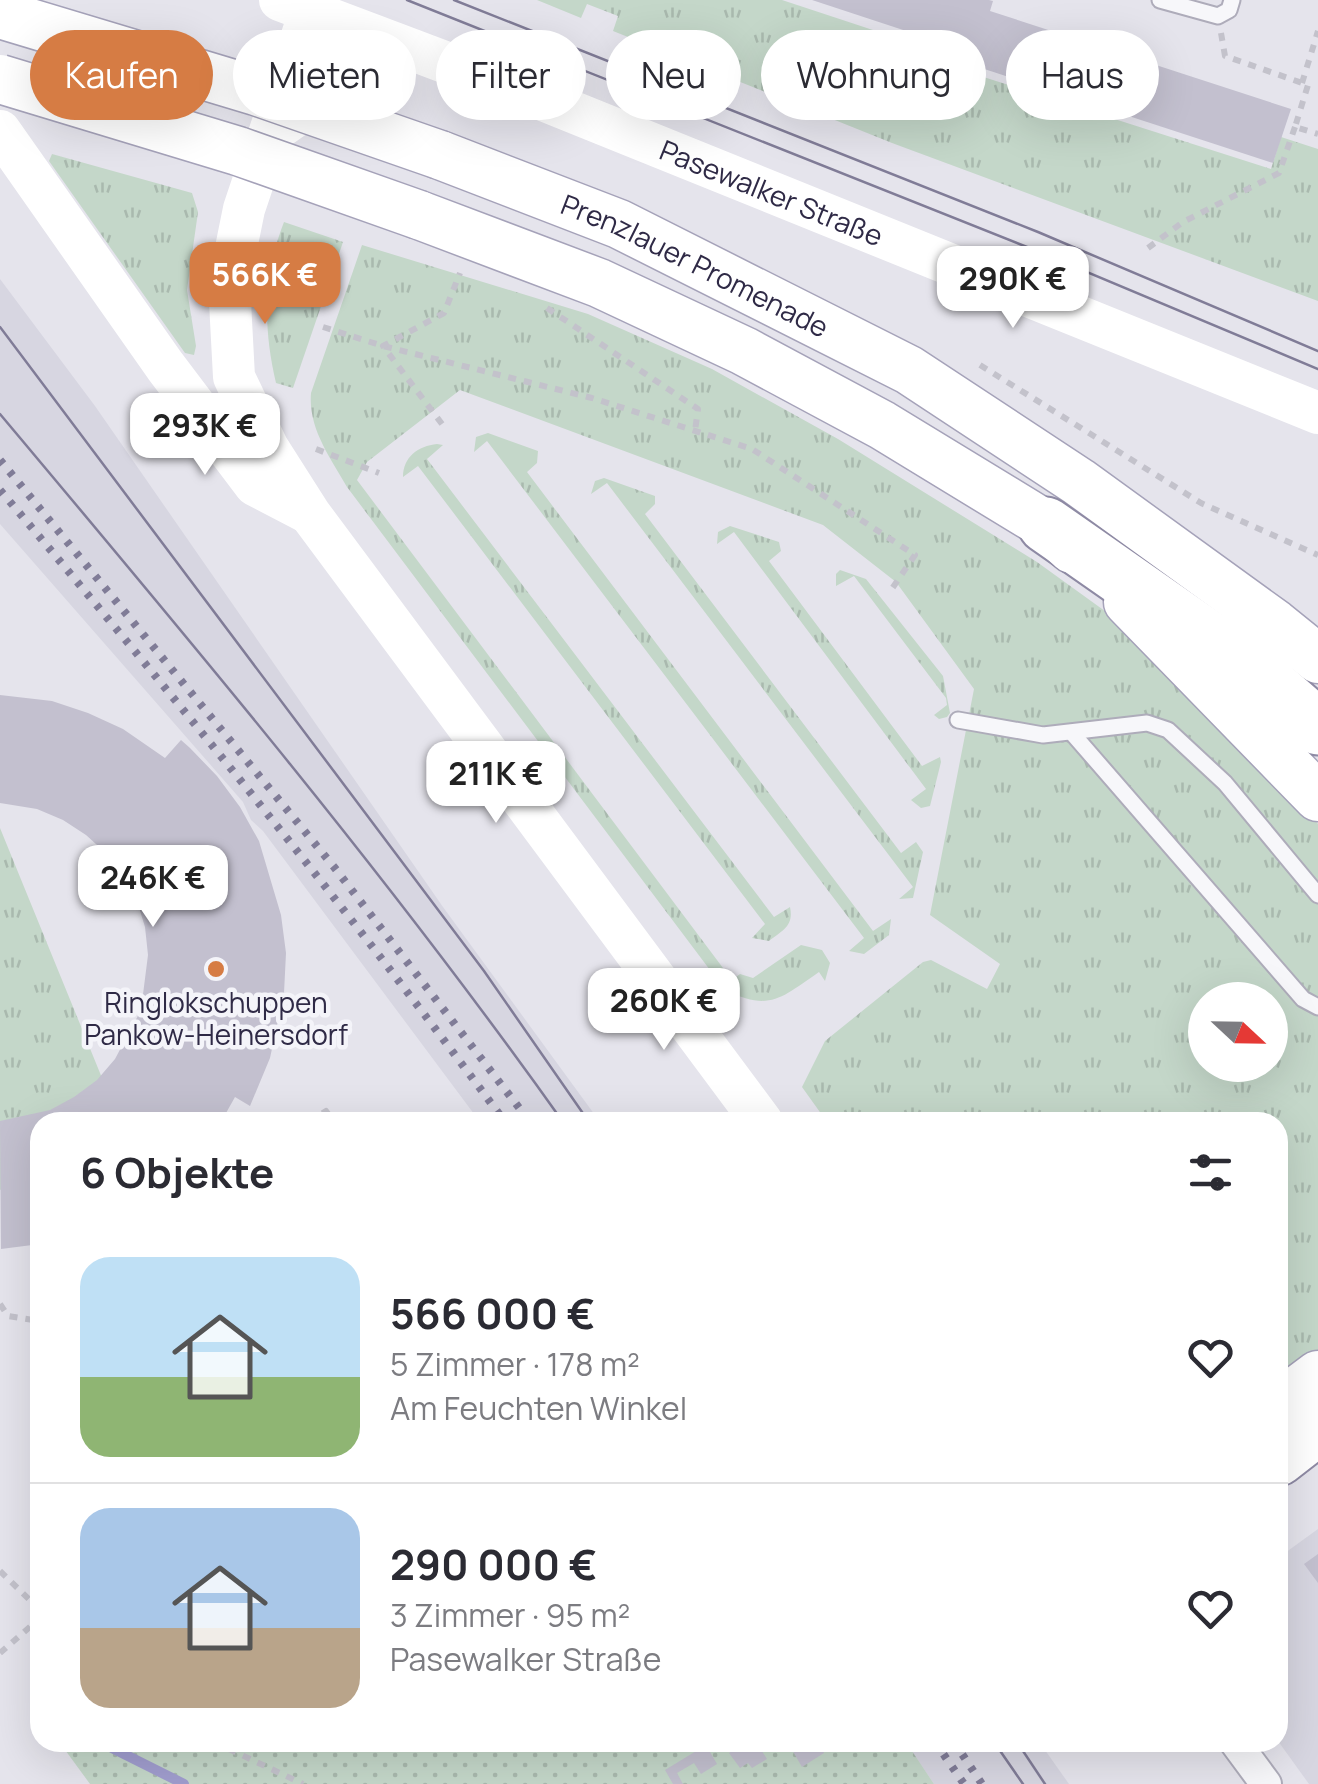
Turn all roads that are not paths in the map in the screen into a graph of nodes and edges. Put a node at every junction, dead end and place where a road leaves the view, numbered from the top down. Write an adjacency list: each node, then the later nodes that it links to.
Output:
1 (1160, 0): 2 (lane)
2 (1232, 0)
3 (295, 6): 5 (main road, Pasewalker Straße); 10 (main road)
4 (0, 14): 14 (main road, Prenzlauer Promenade, bridge)
5 (358, 30)
6 (416, 52): 11 (main road, Pasewalker Straße)
7 (0, 79): 13 (main road, Prenzlauer Promenade, bridge)
8 (290, 120): 10 (main road)
9 (0, 130): 12 (main road)
10 (270, 134): 12 (main road)
11 (1318, 413)
12 (310, 514): 21 (main road)
13 (1046, 524): 16 (highway); 18 (main road, Prenzlauer Promenade)
14 (1318, 659)
15 (958, 720): 17 (lane)
16 (1318, 727)
17 (1072, 733): 19 (lane); 20 (lane)
18 (1318, 797)
19 (1318, 894)
20 (1318, 1007)
21 (755, 1112)
22 (1318, 1375): 23 (main road)
23 (1288, 1398)
24 (1318, 1428): 25 (highway)
25 (1288, 1450)
26 (1242, 1752): 27 (street)
27 (1266, 1784)

